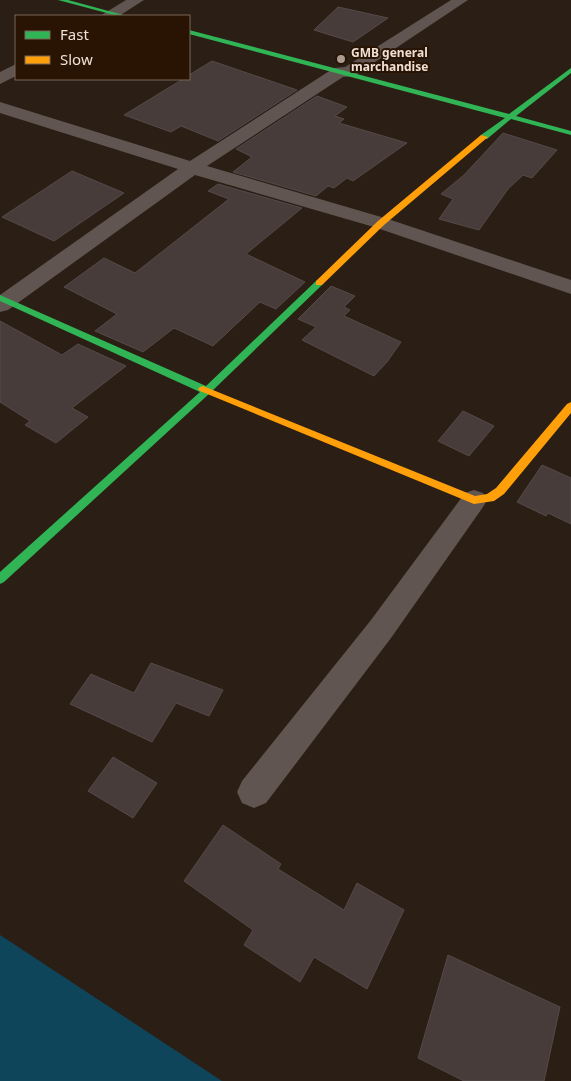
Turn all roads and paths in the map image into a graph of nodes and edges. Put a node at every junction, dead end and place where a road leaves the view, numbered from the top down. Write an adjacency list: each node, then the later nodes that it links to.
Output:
1 (61, 0): 4 (main road)
2 (137, 0): 4 (street)
3 (461, 0): 8 (street)
4 (115, 15)
5 (190, 32): 8 (main road)
6 (15, 70): 9 (street)
7 (571, 70): 11 (main road)
8 (344, 72): 11 (main road); 13 (street)
9 (0, 79)
10 (0, 107): 13 (street)
11 (510, 115): 12 (main road); 14 (main road)
12 (571, 133)
13 (192, 168): 14 (street); 16 (street)
14 (381, 223): 15 (street); 17 (main road)
15 (571, 287)
16 (2, 301): 17 (main road)
17 (207, 391): 19 (main road); 20 (main road)
18 (571, 406): 19 (main road)
19 (474, 500): 21 (street)
20 (0, 579)
21 (254, 792)

